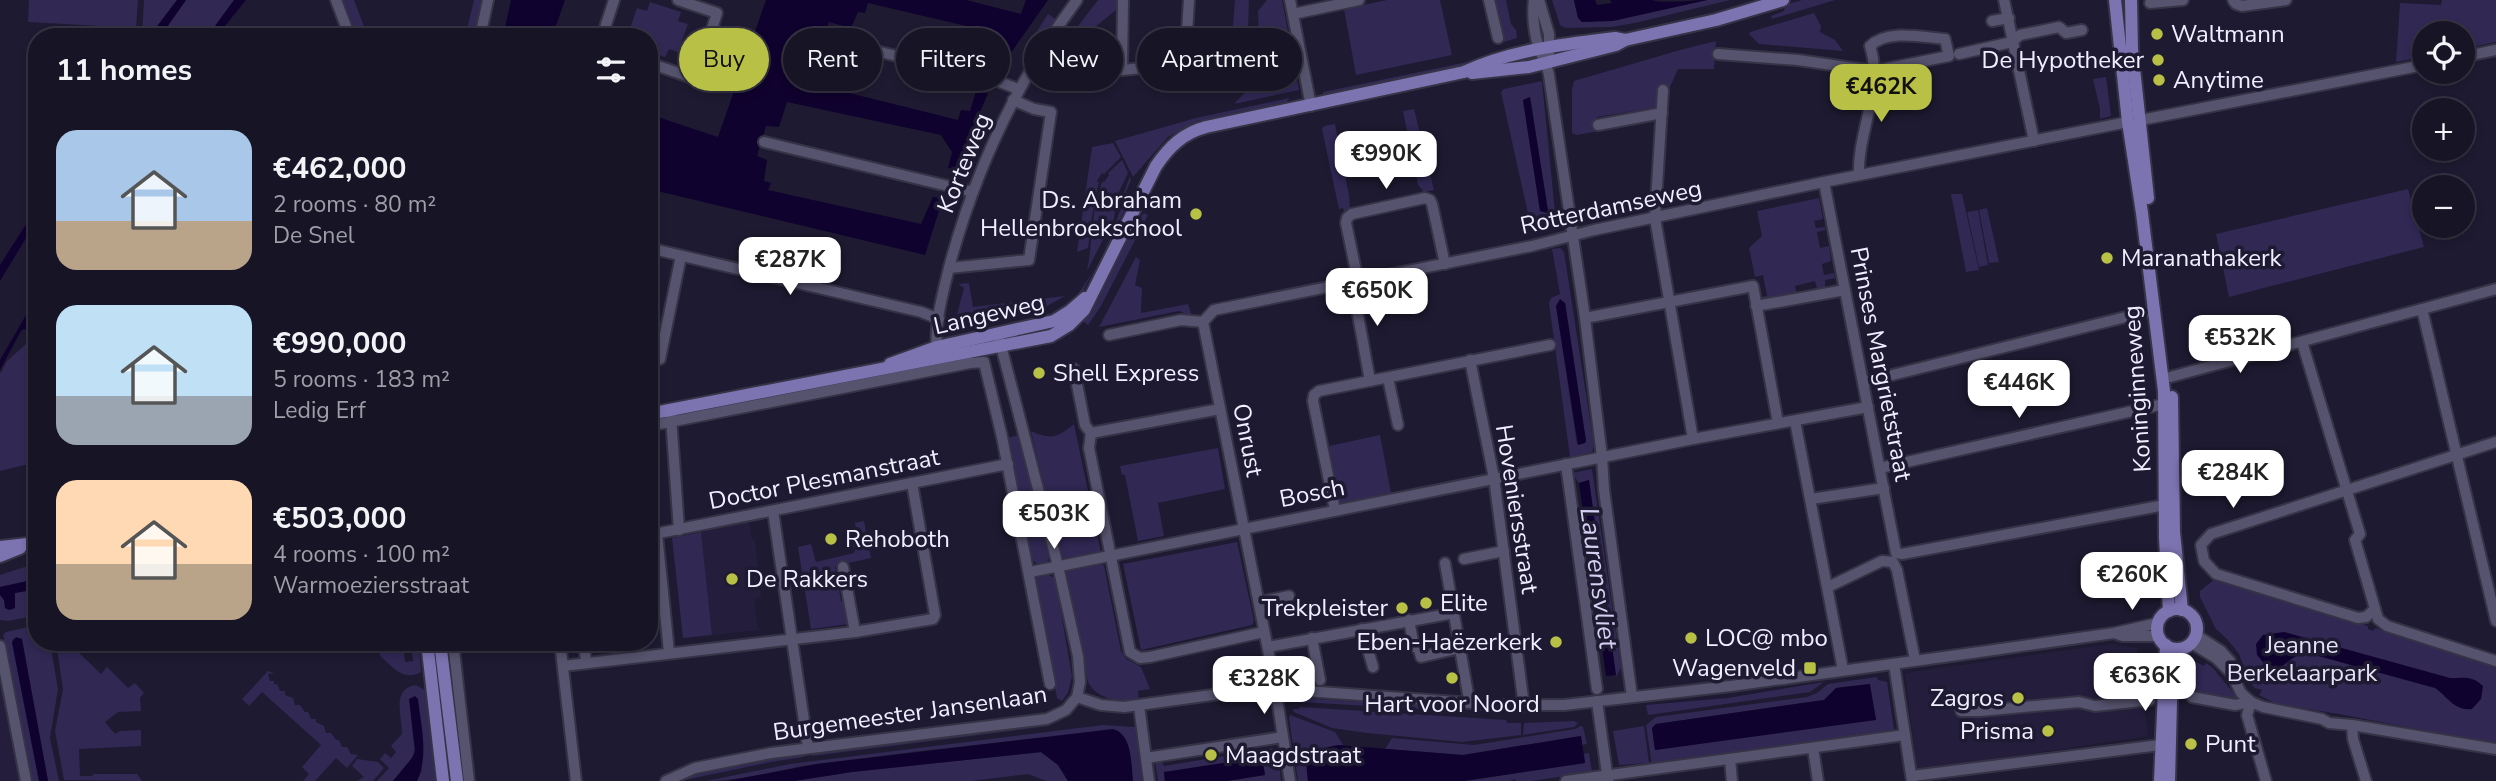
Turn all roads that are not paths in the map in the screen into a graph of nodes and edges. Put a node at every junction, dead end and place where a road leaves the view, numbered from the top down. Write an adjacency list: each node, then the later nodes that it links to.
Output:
1 (336, 0): 23 (street)
2 (488, 0): 24 (street)
3 (614, 0): 25 (street)
4 (678, 0): 37 (street)
5 (1077, 0): 42 (street, Korteweg)
6 (1123, 0): 7 (street)
7 (1189, 0)
8 (1290, 0): 20 (street)
9 (1359, 0): 20 (street)
10 (1489, 0): 27 (street)
11 (1536, 0): 30 (street)
12 (1783, 0): 28 (main road)
13 (2004, 0): 21 (street)
14 (2115, 0): 45 (main road)
15 (2132, 0): 45 (main road)
16 (2183, 0): 19 (street)
17 (2233, 0): 18 (street)
18 (2286, 0)
19 (2150, 3)
20 (1293, 14): 43 (street)
21 (2009, 18): 22 (street); 29 (street)
22 (1992, 21)
23 (347, 28)
24 (482, 28)
25 (605, 28)
26 (2082, 30): 29 (street)
27 (1498, 38)
28 (1625, 40): 30 (main road); 36 (main road)
29 (2012, 42): 34 (street); 47 (street)
30 (1545, 48): 36 (street); 40 (main road)
31 (2496, 50): 35 (street)
32 (882, 52): 42 (street)
33 (1718, 54): 39 (street)
34 (1959, 54)
35 (2475, 54)
36 (1547, 63): 40 (main road); 53 (street)
37 (658, 67)
38 (2412, 67): 45 (street, Rotterdamseweg)
39 (1874, 71): 39 (street); 49 (street)
40 (1464, 72): 43 (main road, Langeweg)
41 (1663, 90): 44 (street)
42 (1016, 95): 51 (street, Korteweg); 57 (street)
43 (1311, 106): 69 (main road, Langeweg)
44 (1662, 113): 46 (street); 52 (street)
45 (2135, 121): 47 (street, Rotterdamseweg); 64 (main road, Koninginneweg); 77 (main road, Koninginneweg)
46 (1598, 125)
47 (2034, 141): 49 (street, Rotterdamseweg)
48 (764, 142): 51 (street)
49 (1859, 175): 50 (street, Rotterdamseweg)
50 (1824, 182): 52 (street, Rotterdamseweg); 60 (street, Prinses Margrietstraat)
51 (973, 192): 57 (street, Korteweg)
52 (1655, 218): 53 (street, Rotterdamseweg); 61 (street)
53 (1571, 237): 56 (street, Rotterdamseweg); 66 (street)
54 (658, 250): 55 (street)
55 (681, 256): 65 (street); 73 (street)
56 (1445, 264): 58 (street, Rotterdamseweg); 58 (street)
57 (949, 268): 65 (street, Korteweg)
58 (1355, 282): 67 (street, Rotterdamseweg); 78 (street)
59 (2496, 289): 63 (street)
60 (1845, 290): 62 (street); 79 (street, Prinses Margrietstraat)
61 (1670, 302): 62 (street); 66 (street); 90 (street)
62 (1756, 306): 87 (street)
63 (2422, 309): 70 (street); 92 (street)
64 (2154, 310): 79 (street); 80 (main road, Koninginneweg)
65 (939, 318): 72 (street, Korteweg)
66 (1585, 318): 93 (street)
67 (1203, 322): 68 (street, Rotterdamseweg); 82 (street, Onrust)
68 (1109, 335)
69 (999, 340): 72 (main road, Langeweg); 117 (street)
70 (2302, 342): 77 (street); 100 (street)
71 (1550, 345): 74 (street)
72 (937, 353): 84 (main road, Langeweg)
73 (660, 359)
74 (1470, 360): 76 (street); 97 (street, Hoveniersstraat)
75 (1074, 369): 89 (street)
76 (1388, 377): 78 (street); 88 (street)
77 (2170, 377): 125 (main road, Koninginneweg)
78 (1370, 381): 103 (street)
79 (1864, 382): 81 (street, Prinses Margrietstraat)
80 (2164, 404): 96 (street); 102 (main road, Koninginneweg)
81 (1868, 407): 85 (street, Bosch); 96 (street, Prinses Margrietstraat)
82 (1220, 409): 89 (street); 105 (street, Onrust)
83 (658, 415): 84 (main road, Langeweg)
84 (671, 416): 86 (street, Langeweg); 94 (street, Langeweg); 106 (street)
85 (1795, 421): 87 (street, Bosch); 101 (street)
86 (658, 422)
87 (1778, 423): 90 (street, Bosch)
88 (1398, 425)
89 (1091, 433): 113 (street)
90 (1693, 439): 93 (street, Bosch)
91 (2496, 442): 92 (street)
92 (2456, 455): 100 (street); 128 (street)
93 (1602, 457): 95 (street, Bosch); 158 (street)
94 (1008, 464): 98 (street, Doctor Plesmanstraat); 120 (street)
95 (1566, 464): 97 (street, Bosch); 154 (street)
96 (1880, 468): 99 (street, Prinses Margrietstraat)
97 (1494, 478): 103 (street, Bosch); 111 (street, Hoveniersstraat)
98 (912, 483): 104 (street, Doctor Plesmanstraat); 130 (street)
99 (1884, 488): 101 (street); 114 (street, Prinses Margrietstraat)
100 (2346, 490): 124 (street); 124 (street)
101 (1811, 499): 121 (street)
102 (2165, 505): 114 (street); 125 (main road, Koninginneweg)
103 (1335, 510): 105 (street, Bosch)
104 (773, 511): 106 (street, Doctor Plesmanstraat); 132 (street)
105 (1243, 528): 113 (street, Bosch); 123 (street, Onrust)
106 (679, 530): 107 (street, Doctor Plesmanstraat)
107 (658, 534)
108 (28, 544): 110 (main road)
109 (28, 545): 112 (main road)
110 (0, 547)
111 (1504, 551): 115 (street); 164 (street, Hoveniersstraat)
112 (0, 556)
113 (1111, 556): 117 (street, Bosch); 131 (street)
114 (1893, 557): 121 (street); 145 (street, Prinses Margrietstraat)
115 (1464, 559)
116 (1445, 563): 126 (street)
117 (1058, 566): 120 (street, Bosch); 157 (street)
118 (843, 567): 130 (street)
119 (658, 572): 144 (street)
120 (1030, 572): 153 (street)
121 (1828, 587): 151 (street)
122 (1289, 596): 123 (street)
123 (1259, 602): 131 (street, Onrust)
124 (2375, 609): 146 (street)
125 (2176, 611): 134 (main road); 135 (main road)
126 (1454, 613): 127 (street); 138 (street)
127 (1409, 620): 129 (street); 138 (street)
128 (2496, 621)
129 (1362, 629): 133 (street); 150 (street)
130 (855, 632): 132 (street)
131 (1264, 632): 137 (street, Onrust)
132 (793, 638): 144 (street); 170 (street)
133 (1312, 638): 137 (street); 152 (street)
134 (2165, 638): 135 (main road); 145 (street, Burgemeester Jansenlaan); 169 (main road); 190 (main road)
135 (2193, 639): 162 (street)
136 (0, 646): 178 (street)
137 (1268, 647): 155 (street, Onrust)
138 (1460, 648): 156 (street)
139 (428, 651): 179 (main road)
140 (441, 651): 180 (main road)
141 (454, 651): 181 (street)
142 (561, 651): 149 (street)
143 (585, 651): 147 (street)
144 (669, 652): 147 (street)
145 (1915, 660): 148 (street, Burgemeester Jansenlaan)
146 (2496, 660)
147 (586, 662): 149 (street)
148 (1894, 664): 151 (street, Burgemeester Jansenlaan); 167 (street)
149 (563, 666): 182 (street)
150 (1373, 667)
151 (1843, 670): 158 (street, Burgemeester Jansenlaan)
152 (1320, 680)
153 (1050, 684)
154 (1597, 689)
155 (1275, 690): 163 (street, Burgemeester Jansenlaan); 164 (street, Burgemeester Jansenlaan); 168 (street, Onrust)
156 (1468, 694)
157 (1077, 697): 163 (street, Burgemeester Jansenlaan); 170 (street, Burgemeester Jansenlaan)
158 (1632, 697): 161 (street, Burgemeester Jansenlaan)
159 (2192, 697): 162 (street)
160 (2150, 700): 165 (street)
161 (1597, 701): 164 (street, Burgemeester Jansenlaan); 176 (street)
162 (2251, 702): 166 (street); 191 (street)
163 (1139, 706): 173 (street)
164 (1524, 706)
165 (1961, 711)
166 (2352, 724): 172 (street); 192 (street)
167 (1905, 735): 171 (street); 177 (street)
168 (1283, 737): 173 (street); 185 (street, Onrust)
169 (2161, 745): 177 (street); 189 (main road)
170 (808, 748): 183 (street, Burgemeester Jansenlaan)
171 (1813, 748): 174 (street); 188 (street)
172 (2496, 750)
173 (1146, 758): 184 (street)
174 (1730, 759): 175 (street); 187 (street)
175 (1642, 776): 176 (street)
176 (1608, 778): 186 (street)
177 (1912, 778)
178 (26, 781)
179 (443, 781)
180 (457, 781)
181 (469, 781)
182 (576, 781)
183 (666, 781)
184 (1149, 781)
185 (1290, 781)
186 (1566, 781)
187 (1732, 781)
188 (1818, 781)
189 (2160, 781)
190 (2169, 781)
191 (2266, 781)
192 (2366, 781)

